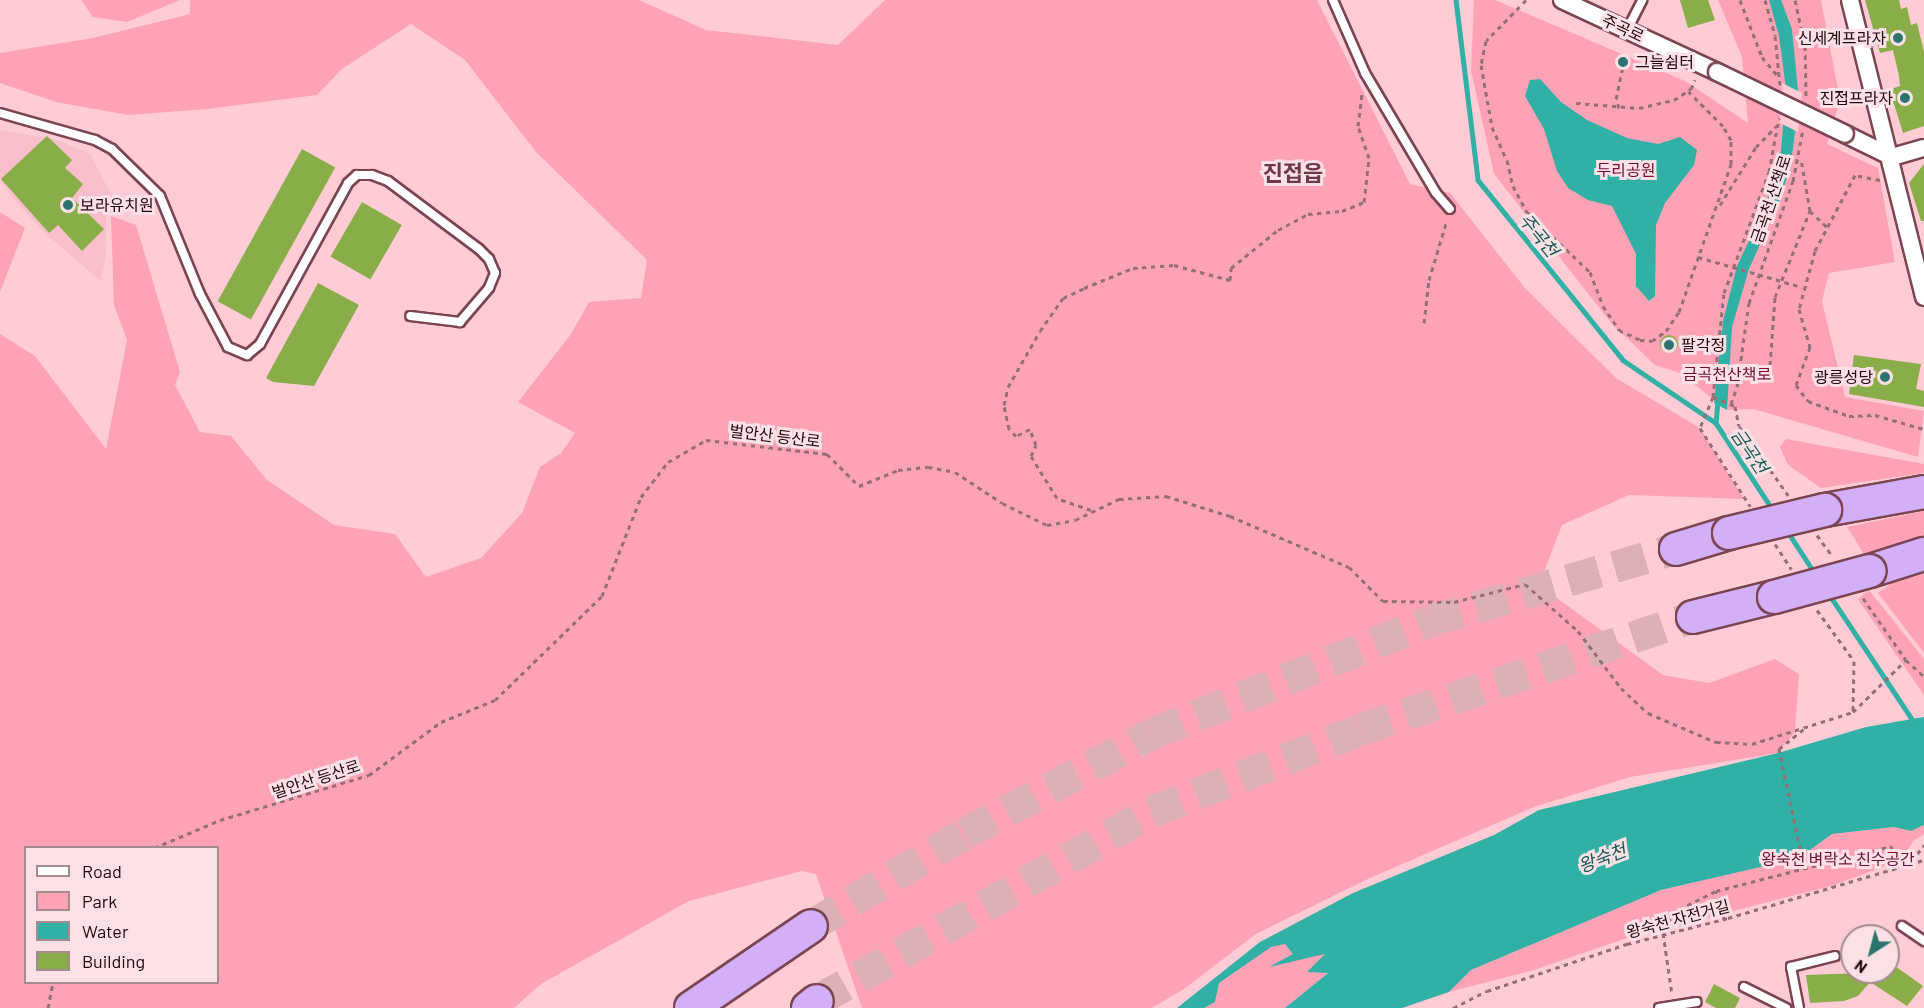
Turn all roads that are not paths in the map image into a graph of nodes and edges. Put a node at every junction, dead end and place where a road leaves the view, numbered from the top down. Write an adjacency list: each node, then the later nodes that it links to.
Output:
1 (1333, 0): 9 (lane)
2 (1562, 0): 5 (street, 주곡로)
3 (1642, 0): 5 (lane)
4 (1850, 0): 8 (street)
5 (1627, 30): 8 (street, 주곡로, bridge)
6 (0, 113): 11 (lane)
7 (1924, 148): 8 (street)
8 (1892, 157): 10 (street)
9 (1450, 209)
10 (1924, 297)
11 (410, 316)
12 (1924, 492): 13 (highway, bridge)
13 (1676, 549)
14 (1924, 554): 15 (highway, bridge)
15 (1693, 617)
16 (811, 926): 22 (highway)
17 (1902, 926): 18 (lane)
18 (1924, 941)
19 (1835, 956): 25 (lane)
20 (1744, 987): 24 (lane)
21 (1697, 1002): 23 (lane)
22 (691, 1008)
23 (1659, 1008)
24 (1786, 1008)
25 (1799, 1008)

